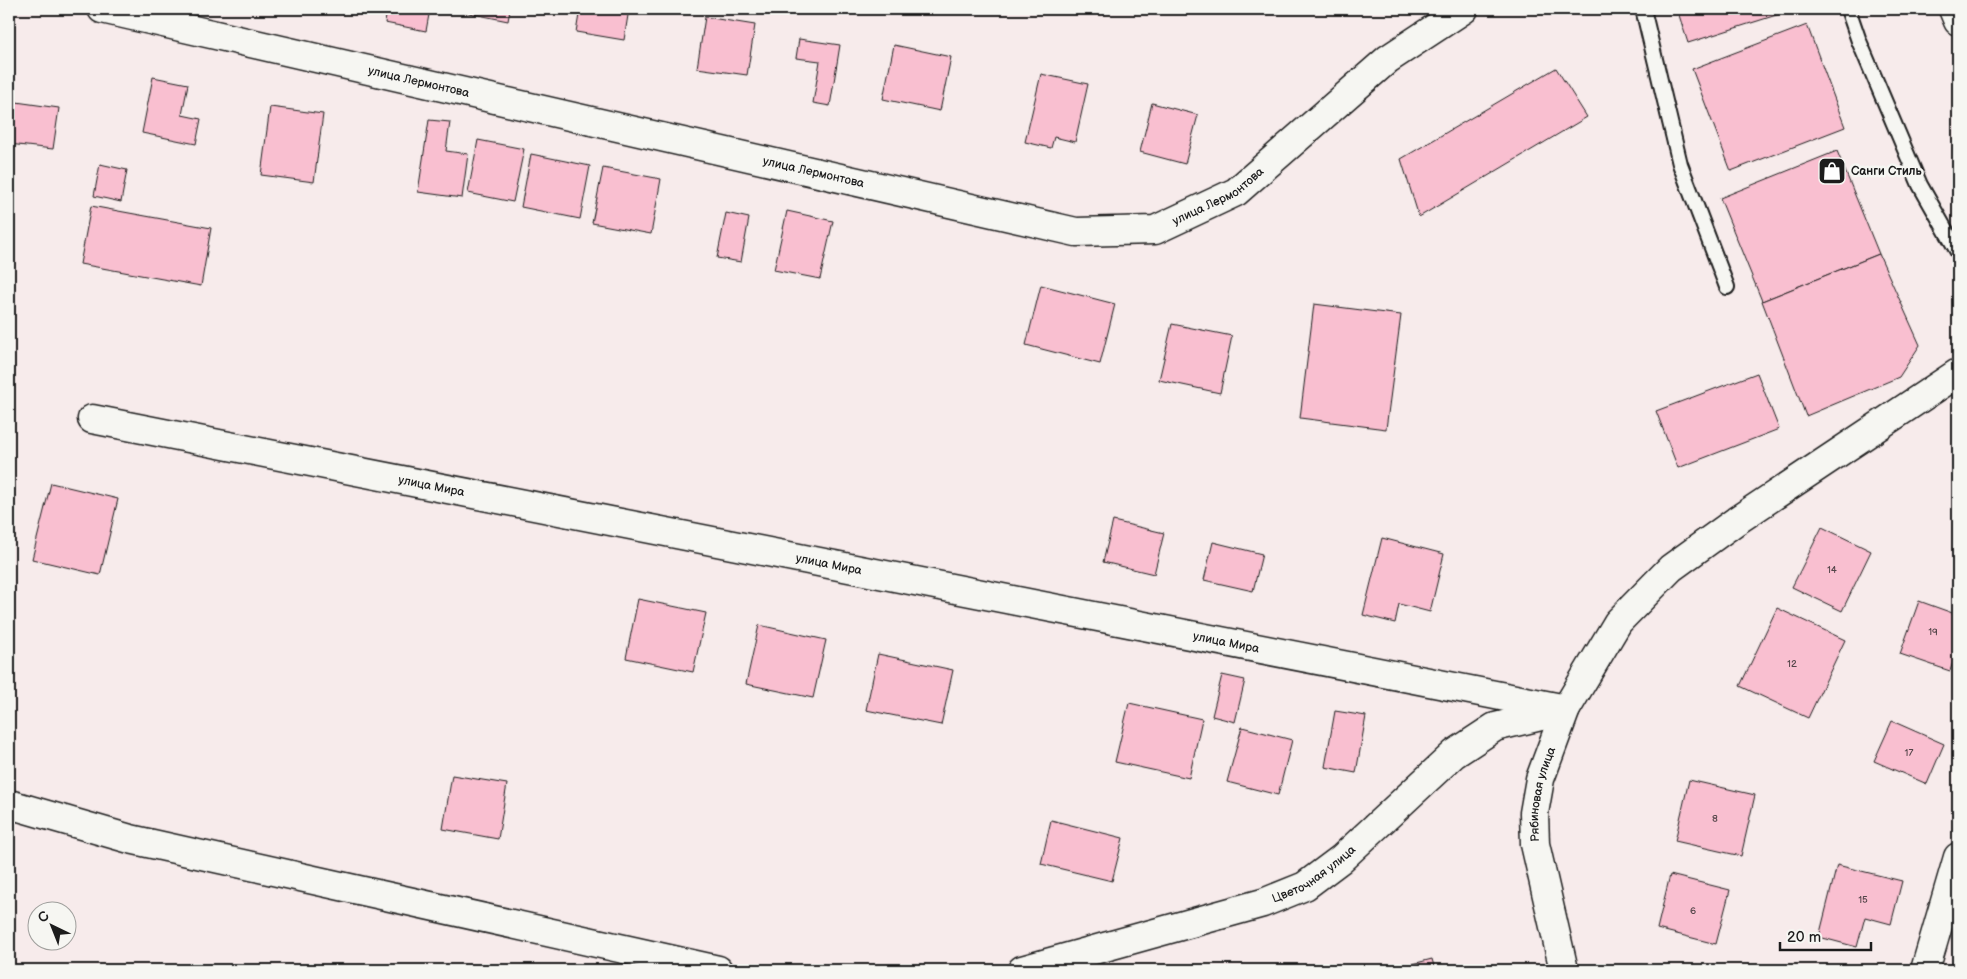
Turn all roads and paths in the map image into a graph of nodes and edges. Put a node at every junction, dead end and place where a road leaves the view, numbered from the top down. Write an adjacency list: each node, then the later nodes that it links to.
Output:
1 (102, 9): 2 (street, улица Лермонтова)
2 (1464, 9)
3 (1644, 9): 8 (lane)
4 (1848, 9): 7 (lane)
5 (1953, 9): 6 (street)
6 (1958, 22)
7 (1958, 252)
8 (1727, 288)
9 (1958, 373): 11 (street, Рябиновая улица)
10 (92, 419): 11 (street, улица Мира)
11 (1566, 709): 14 (street, Рябиновая улица); 16 (street, Цветочная улица)
12 (9, 804): 15 (street)
13 (1958, 857): 19 (street)
14 (1556, 936): 17 (street); 18 (street, Рябиновая улица)
15 (718, 970)
16 (1022, 970)
17 (1546, 970)
18 (1564, 970)
19 (1925, 970)

